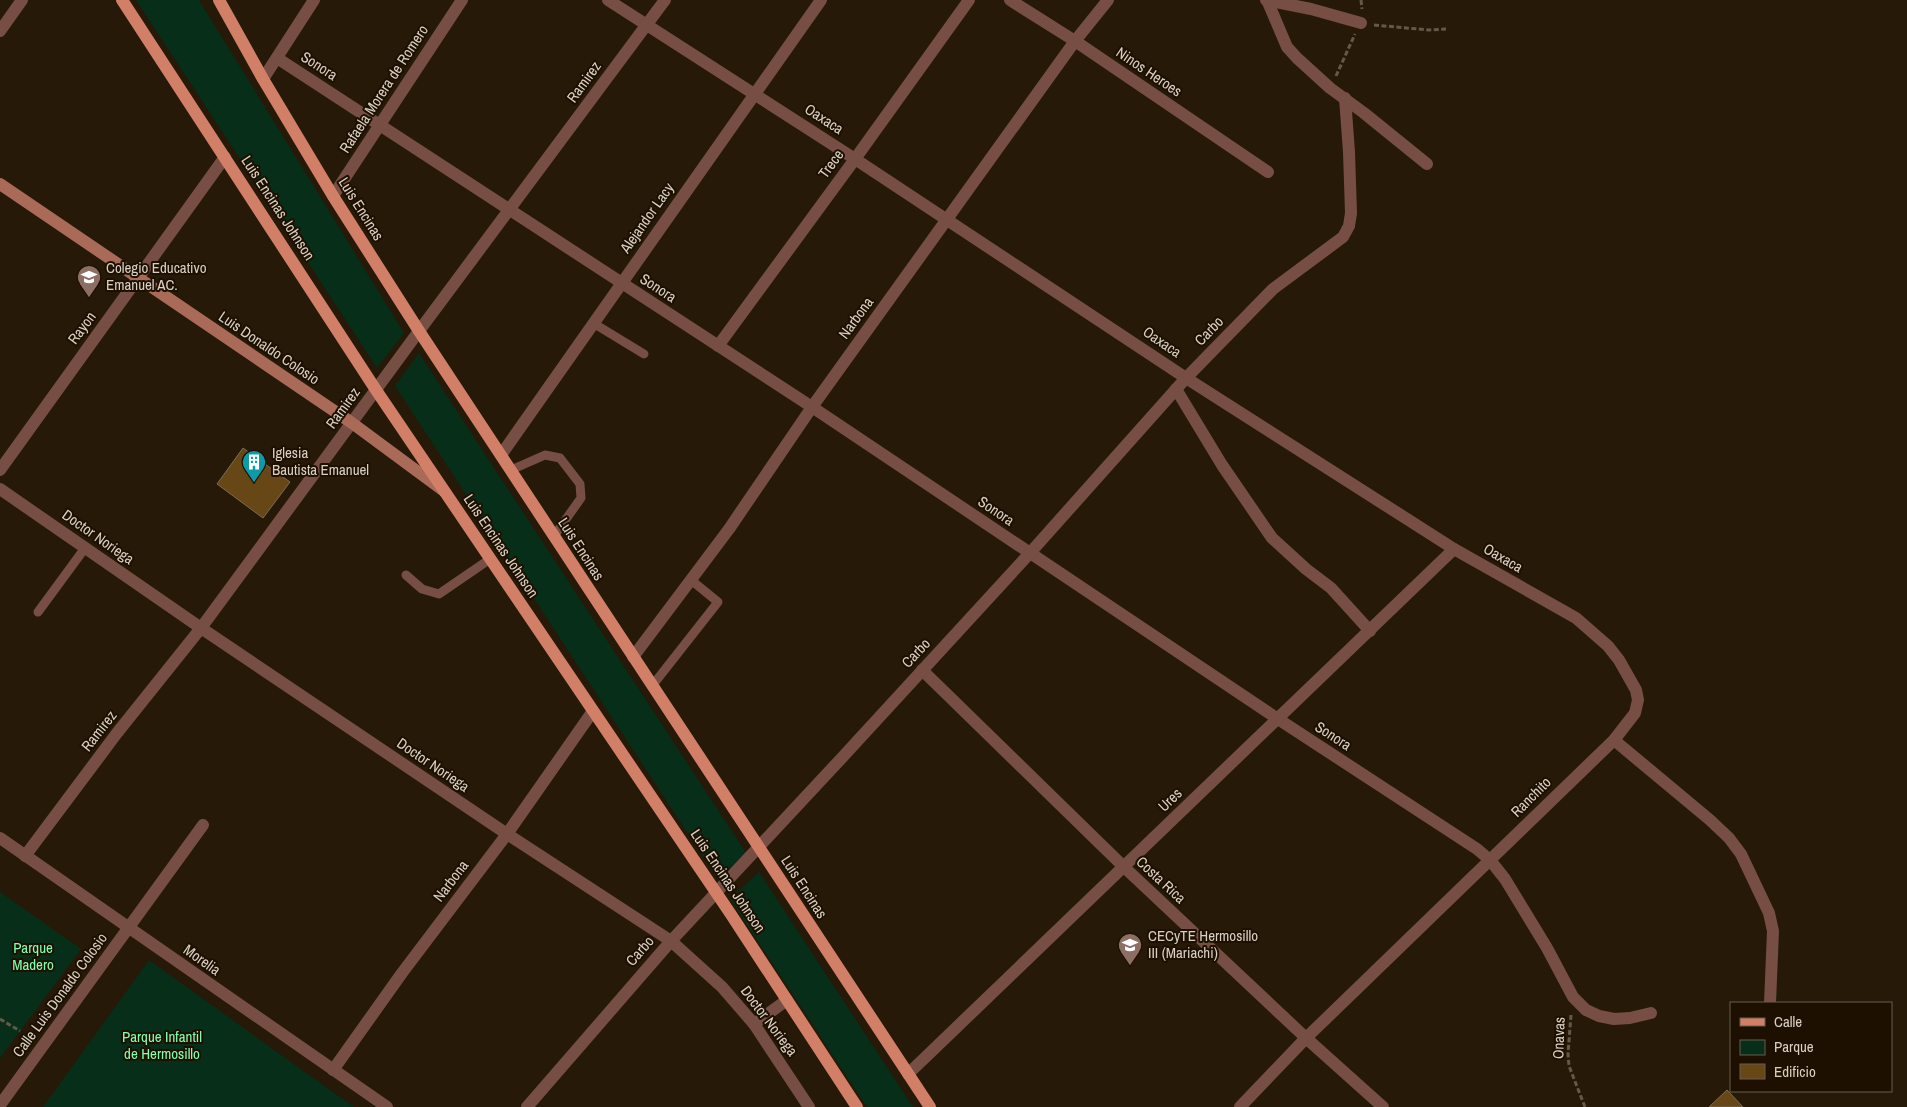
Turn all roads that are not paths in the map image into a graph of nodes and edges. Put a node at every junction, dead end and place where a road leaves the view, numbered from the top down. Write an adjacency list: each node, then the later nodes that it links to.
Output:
1 (22, 0): 15 (street)
2 (122, 0): 22 (main road, Luis Encinas Johnson)
3 (219, 0): 18 (main road, Luis Encinas)
4 (314, 0): 17 (street)
5 (462, 0): 21 (street, Rafaela Morera de Romero)
6 (608, 0): 14 (street, Oaxaca)
7 (665, 0): 14 (street, Ramirez)
8 (821, 0): 19 (street, Alejandor Lacy)
9 (969, 0): 23 (street, Trece)
10 (1010, 0): 16 (street, Ninos Heroes)
11 (1108, 0): 16 (street, Narbona)
12 (1267, 0): 13 (street); 20 (street)
13 (1360, 23)
14 (647, 24): 19 (street, Oaxaca); 28 (street, Ramirez)
15 (0, 31)
16 (1075, 41): 25 (street, Ninos Heroes); 29 (street, Narbona)
17 (277, 58): 18 (street); 21 (street, Sonora)
18 (263, 79): 27 (main road, Luis Encinas)
19 (756, 94): 23 (street, Oaxaca); 31 (street, Alejandor Lacy)
20 (1345, 98): 24 (street); 36 (street, Carbo)
21 (380, 126): 27 (street, Rafaela Morera de Romero); 28 (street, Sonora)
22 (225, 157): 30 (street, Rayon); 38 (main road, Luis Encinas Johnson)
23 (855, 159): 29 (street, Oaxaca); 34 (street, Trece)
24 (1427, 164)
25 (1268, 172)
26 (0, 184): 30 (main road, Luis Donaldo Colosio)
27 (333, 196): 33 (main road, Luis Encinas)
28 (509, 210): 31 (street, Sonora); 33 (street, Ramirez)
29 (947, 219): 36 (street, Oaxaca); 39 (street, Narbona)
30 (138, 278): 40 (main road, Luis Donaldo Colosio); 42 (street, Rayon)
31 (621, 283): 32 (street, Alejandor Lacy); 34 (street, Sonora)
32 (593, 323): 35 (lane); 41 (street, Alejandor Lacy)
33 (418, 331): 38 (street, Ramirez); 41 (main road, Luis Encinas)
34 (718, 346): 39 (street, Sonora)
35 (644, 354)
36 (1186, 378): 37 (street, Carbo); 48 (street, Oaxaca)
37 (1176, 389): 49 (street, Carbo); 55 (street)
38 (376, 390): 40 (street, Ramirez); 45 (main road, Luis Encinas Johnson)
39 (812, 407): 49 (street, Sonora); 52 (street, Narbona)
40 (352, 423): 45 (main road, Luis Donaldo Colosio); 54 (street, Ramirez)
41 (501, 455): 43 (main road, Luis Encinas)
42 (0, 470)
43 (511, 470): 46 (main road, Luis Encinas); 46 (lane)
44 (0, 489): 47 (street, Doctor Noriega)
45 (444, 491): 50 (main road, Luis Encinas Johnson)
46 (554, 536): 56 (main road, Luis Encinas)
47 (85, 548): 53 (lane); 54 (street, Doctor Noriega)
48 (1454, 549): 55 (street, Ures); 61 (street, Oaxaca)
49 (1030, 553): 57 (street, Carbo); 60 (street, Sonora)
50 (490, 559): 51 (lane); 59 (main road, Luis Encinas Johnson)
51 (406, 575)
52 (691, 580): 56 (street, Narbona); 58 (lane)
53 (38, 612)
54 (201, 628): 63 (street, Doctor Noriega); 66 (street, Ramirez)
55 (1370, 631): 60 (street, Ures)
56 (633, 657): 58 (main road, Luis Encinas)
57 (922, 670): 65 (street, Carbo); 68 (street, Costa Rica)
58 (652, 686): 65 (main road, Luis Encinas)
59 (593, 711): 63 (street, Narbona); 69 (main road, Luis Encinas Johnson)
60 (1278, 719): 67 (street, Sonora); 68 (street, Ures)
61 (1614, 740): 67 (street, Ranchito); 73 (street)
62 (203, 825): 70 (street, Calle Luis Donaldo Colosio)
63 (507, 834): 71 (street, Doctor Noriega); 77 (street, Narbona)
64 (0, 838): 66 (street, Morelia)
65 (759, 847): 69 (street, Carbo); 78 (main road, Luis Encinas)
66 (25, 856): 70 (street, Morelia)
67 (1490, 860): 74 (street, Sonora); 76 (street, Ranchito)
68 (1124, 867): 76 (street, Costa Rica); 78 (street, Ures)
69 (716, 892): 71 (street, Carbo); 72 (main road, Luis Encinas Johnson)
70 (128, 928): 77 (street, Morelia); 79 (street, Calle Luis Donaldo Colosio)
71 (671, 941): 75 (street, Doctor Noriega); 81 (street, Carbo)
72 (787, 1000): 75 (street); 83 (main road, Luis Encinas Johnson)
73 (1770, 1002)
74 (1651, 1013)
75 (754, 1024): 82 (street, Doctor Noriega)
76 (1306, 1038): 85 (street, Ranchito); 86 (street, Costa Rica)
77 (333, 1070): 80 (street, Morelia)
78 (908, 1074): 84 (main road, Luis Encinas)
79 (0, 1105)
80 (387, 1107)
81 (527, 1107)
82 (809, 1107)
83 (857, 1107)
84 (930, 1107)
85 (1240, 1107)
86 (1383, 1107)

